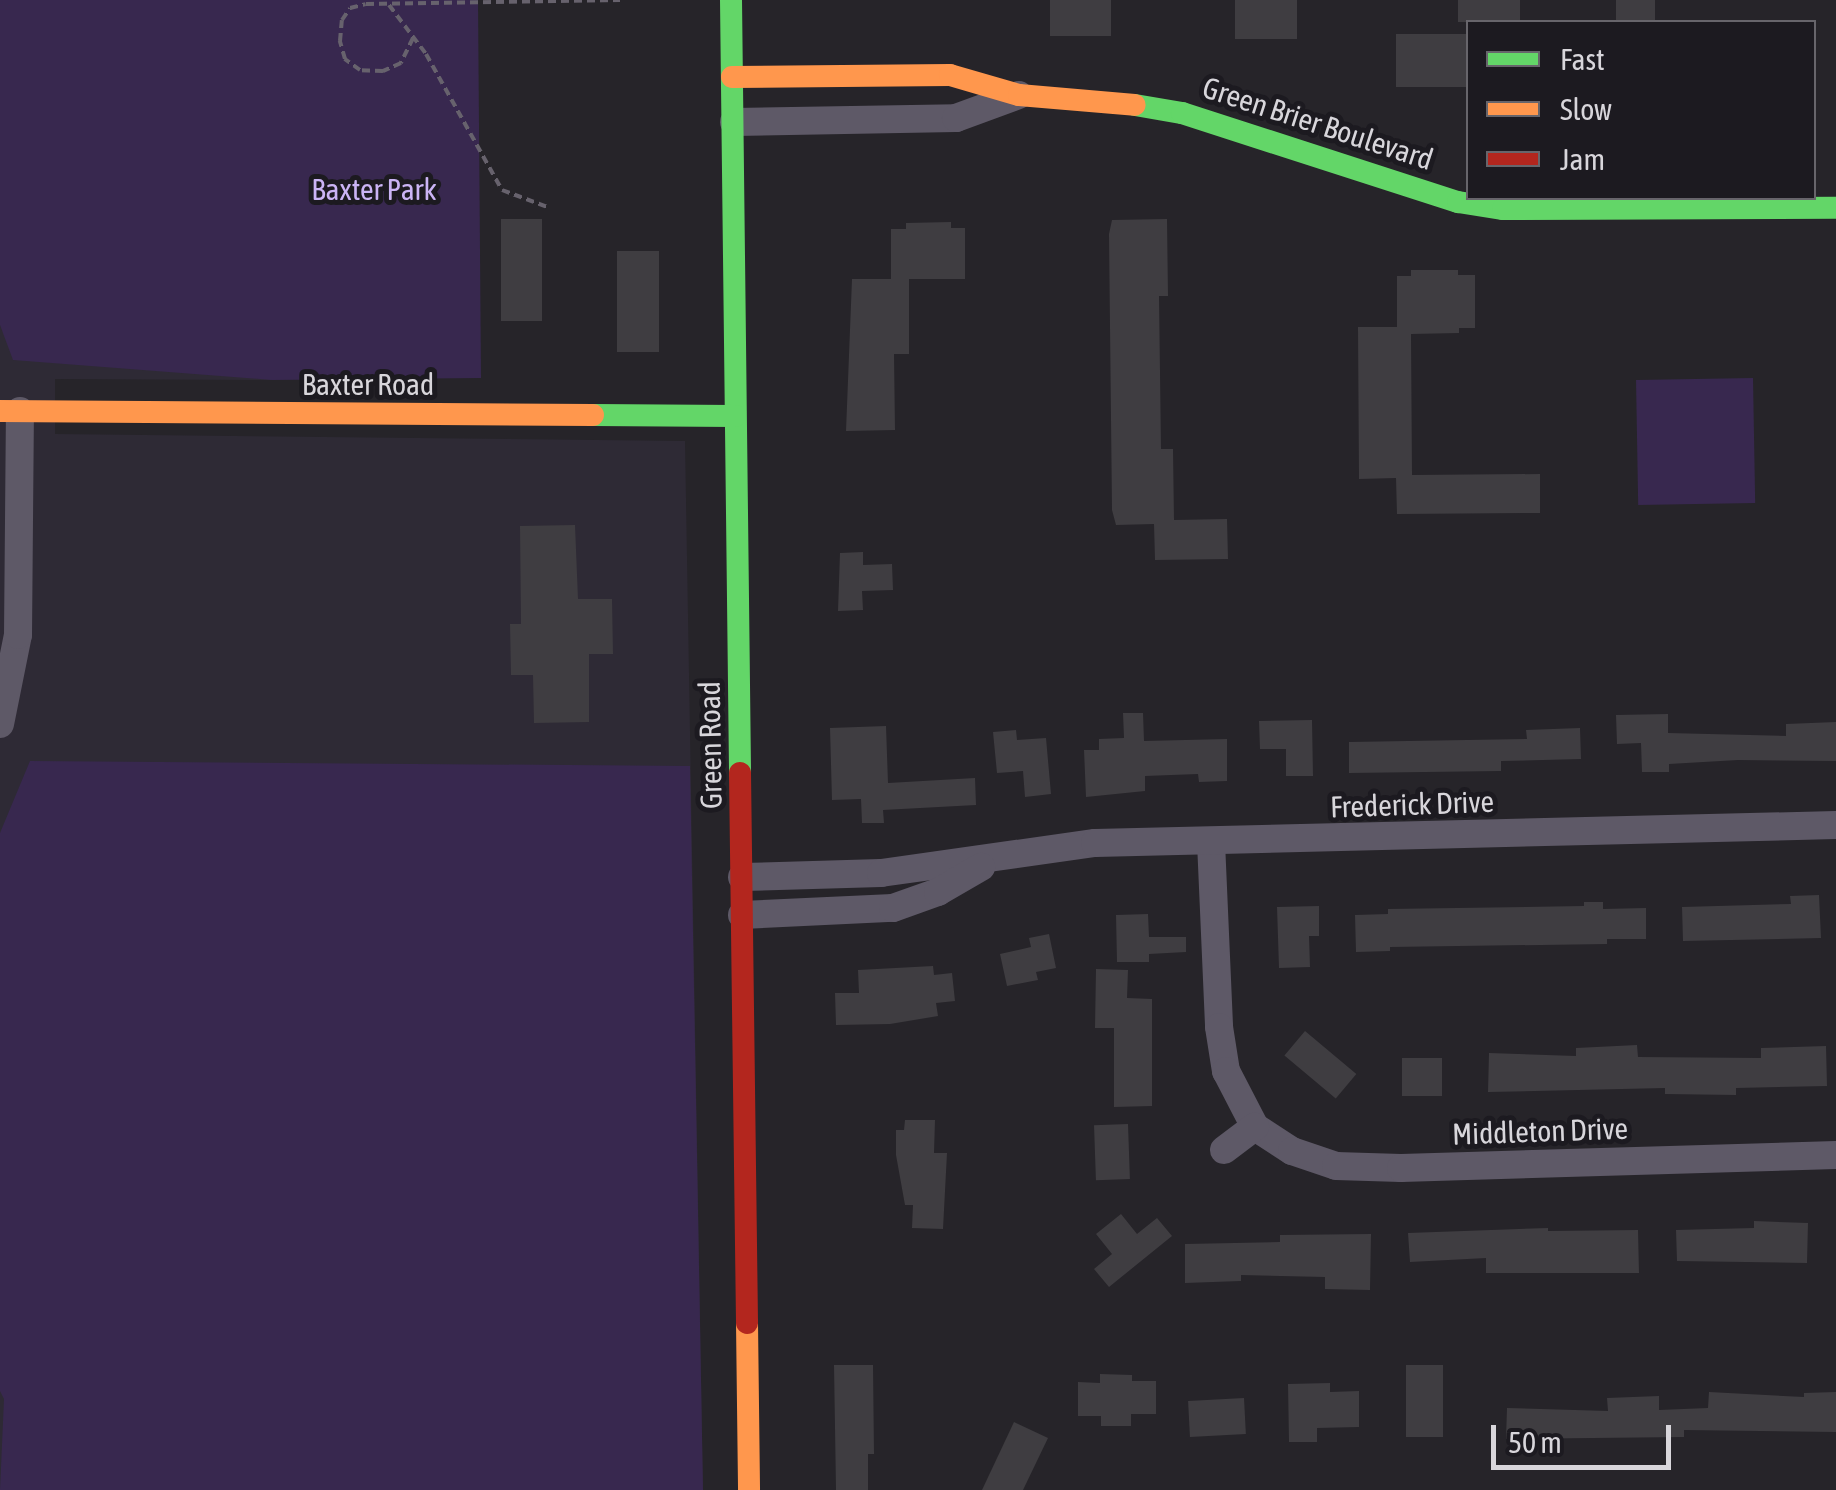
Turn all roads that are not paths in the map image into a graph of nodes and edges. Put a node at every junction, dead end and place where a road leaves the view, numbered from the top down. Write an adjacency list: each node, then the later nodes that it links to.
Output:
1 (731, 0): 2 (street, Green Road)
2 (732, 77): 3 (street, Green Brier Boulevard); 4 (street, Green Road)
3 (1019, 95): 4 (street, Green Brier Boulevard); 5 (street, Green Brier Boulevard)
4 (734, 122): 7 (street, Green Road)
5 (1836, 208)
6 (10, 411): 7 (street, Baxter Road); 8 (street)
7 (735, 416): 12 (street, Green Road)
8 (0, 724)
9 (1836, 825): 10 (street, Frederick Drive)
10 (1211, 842): 11 (street, Frederick Drive); 14 (street)
11 (992, 860): 12 (street, Frederick Drive); 13 (street, Frederick Drive)
12 (742, 877): 13 (street, Green Road)
13 (742, 916): 17 (street, Green Road)
14 (1255, 1127): 15 (street); 16 (street, Middleton Drive)
15 (1224, 1150)
16 (1836, 1155)
17 (749, 1490)

